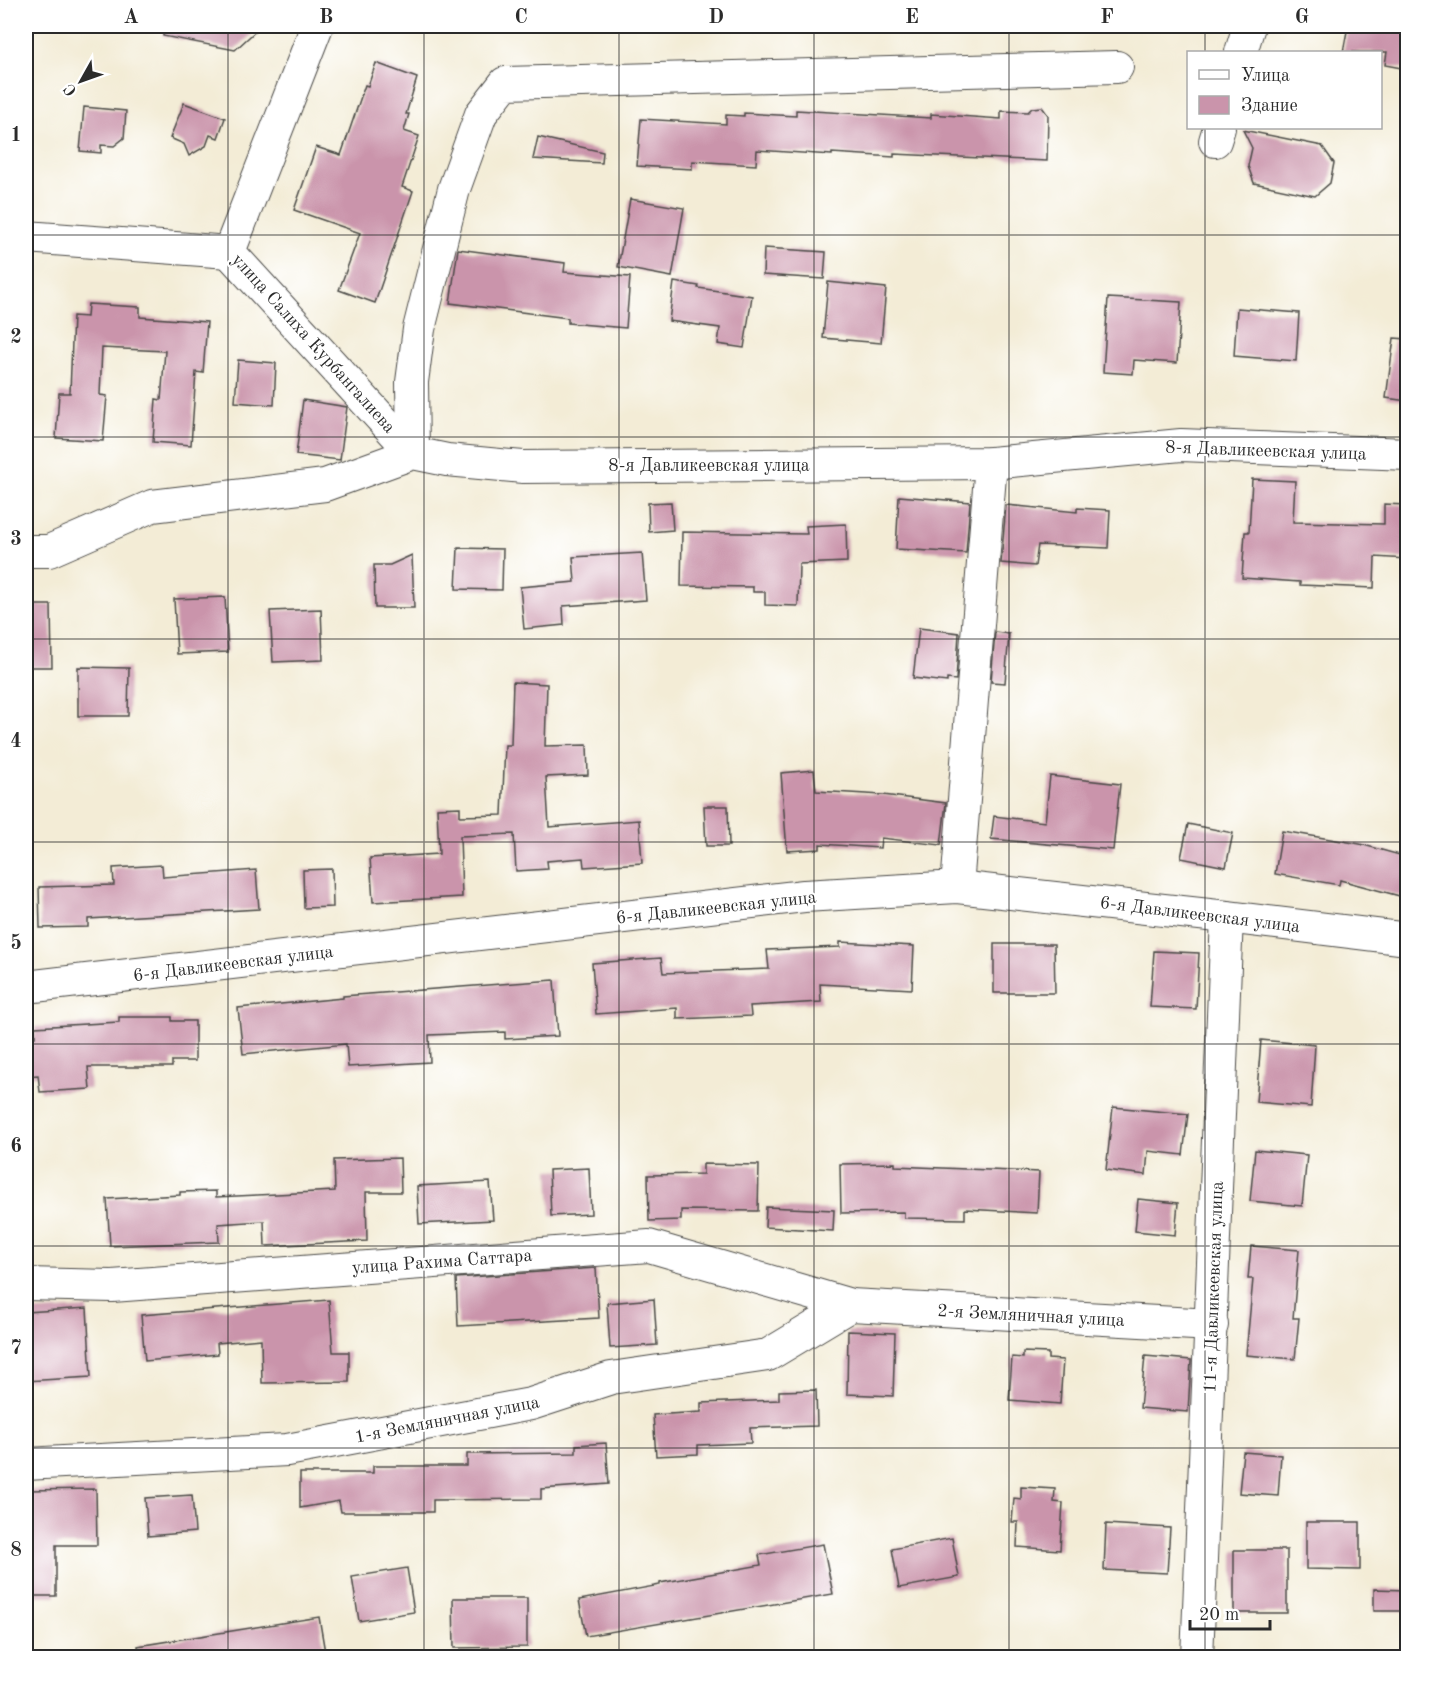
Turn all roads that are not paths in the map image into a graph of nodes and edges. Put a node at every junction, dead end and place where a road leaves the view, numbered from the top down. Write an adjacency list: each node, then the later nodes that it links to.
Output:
1 (317, 26): 6 (street, улица Салиха Курбангалиева)
2 (1249, 26): 3 (street)
3 (1241, 51)
4 (1117, 67): 7 (street)
5 (26, 237): 6 (street)
6 (229, 252): 7 (street, улица Салиха Курбангалиева)
7 (414, 453): 9 (street, 8-я Давликеевская улица); 10 (street)
8 (1407, 454): 9 (street, 8-я Давликеевская улица)
9 (991, 464): 11 (street)
10 (26, 551)
11 (957, 887): 12 (street, 6-я Давликеевская улица); 14 (street, 6-я Давликеевская улица)
12 (1227, 917): 13 (street, 6-я Давликеевская улица); 17 (street, 11-я Давликеевская улица)
13 (1407, 939)
14 (26, 987)
15 (26, 1284): 16 (street, улица Рахима Саттара)
16 (851, 1305): 17 (street, 2-я Земляничная улица); 18 (street, 1-я Земляничная улица)
17 (1212, 1325): 19 (street, 11-я Давликеевская улица)
18 (26, 1464)
19 (1197, 1658)

